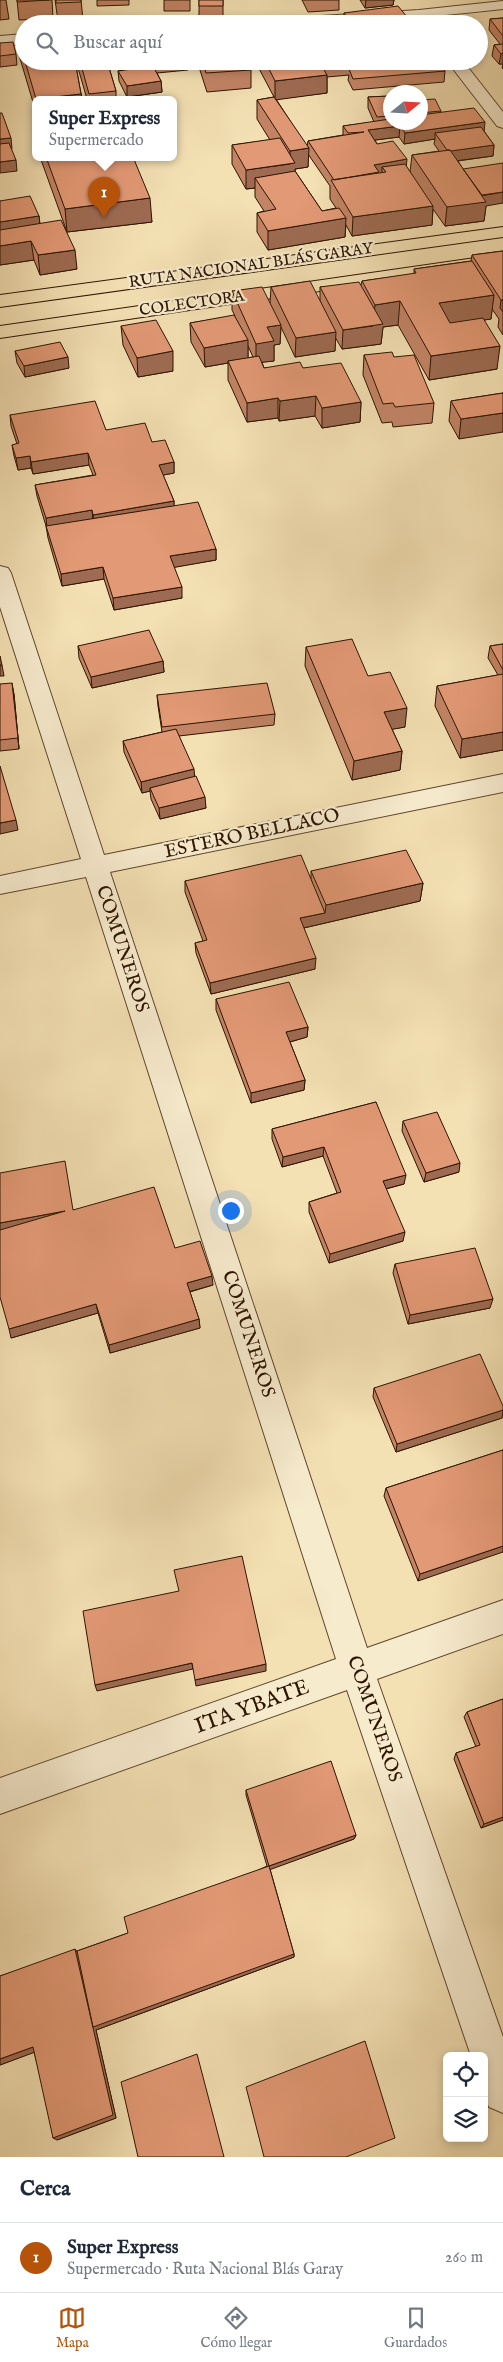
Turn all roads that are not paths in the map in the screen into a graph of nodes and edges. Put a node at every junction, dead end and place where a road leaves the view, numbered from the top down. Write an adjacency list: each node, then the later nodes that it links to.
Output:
1 (408, 0): 3 (street)
2 (503, 5): 4 (street)
3 (420, 15)
4 (446, 15)
5 (15, 40): 6 (street)
6 (0, 41)
7 (462, 70): 8 (street)
8 (503, 123)
9 (503, 232): 11 (main road, RUTA NACIONAL BLÁS GARAY)
10 (503, 259): 12 (main road, COLECTORA)
11 (0, 301)
12 (0, 332)
13 (0, 573): 15 (street, COMUNEROS)
14 (503, 783): 15 (street, ESTERO BELLACO)
15 (95, 866): 16 (street, ESTERO BELLACO); 18 (street, COMUNEROS)
16 (0, 885)
17 (503, 1617): 18 (street, ITA YBATE)
18 (357, 1670): 19 (street, ITA YBATE); 20 (street, COMUNEROS)
19 (0, 1796)
20 (503, 2093)

